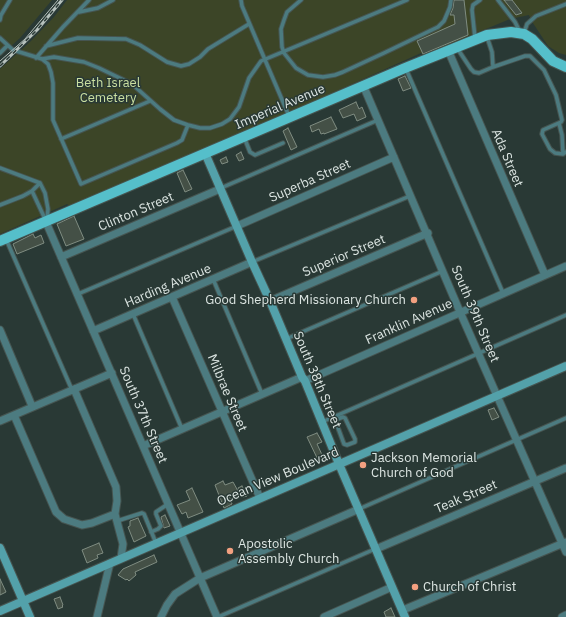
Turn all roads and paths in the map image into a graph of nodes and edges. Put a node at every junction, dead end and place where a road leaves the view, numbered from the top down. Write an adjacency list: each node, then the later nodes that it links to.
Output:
1 (10, 0): 12 (lane)
2 (89, 0): 11 (lane)
3 (113, 0): 11 (lane)
4 (241, 0): 13 (lane)
5 (301, 0): 23 (lane)
6 (407, 0): 23 (lane)
7 (451, 0): 23 (lane)
8 (480, 0): 17 (lane)
9 (498, 0): 14 (lane)
10 (566, 4): 14 (lane)
11 (79, 12): 19 (lane)
12 (0, 20)
13 (249, 24): 19 (lane); 27 (lane)
14 (523, 34): 15 (main road, Imperial Avenue); 21 (main road)
15 (487, 35): 17 (main road, Imperial Avenue); 28 (lane)
16 (0, 38): 18 (lane)
17 (475, 40): 20 (main road, Imperial Avenue)
18 (8, 46): 22 (lane); 25 (lane)
19 (46, 46): 25 (lane)
20 (452, 48): 28 (lane); 30 (main road, Imperial Avenue); 57 (street, Ada Street)
21 (541, 48): 24 (lane); 29 (main road)
22 (0, 53)
23 (284, 53): 27 (lane)
24 (532, 56): 28 (lane); 35 (lane)
25 (36, 58): 26 (lane)
26 (42, 59): 32 (lane); 38 (lane)
27 (265, 59): 33 (lane); 36 (lane)
28 (493, 67)
29 (566, 67)
30 (405, 68): 31 (main road, Imperial Avenue); 60 (lane)
31 (363, 85): 33 (main road, Imperial Avenue); 34 (street, South 39th Street)
32 (150, 100): 36 (lane); 38 (lane)
33 (289, 117): 37 (main road, Imperial Avenue)
34 (378, 120): 42 (street, South 39th Street); 45 (lane)
35 (559, 123): 41 (lane); 41 (lane)
36 (188, 125): 38 (lane)
37 (244, 136): 39 (lane); 40 (main road, Imperial Avenue)
38 (61, 139)
39 (283, 144)
40 (205, 152): 45 (main road, South 38th Street); 49 (main road, Imperial Avenue)
41 (564, 153)
42 (394, 157): 47 (street, South 39th Street); 50 (street, Superba Street)
43 (0, 168): 44 (lane)
44 (40, 183): 46 (lane); 49 (lane)
45 (220, 189): 50 (main road, South 38th Street); 53 (street, Clinton Street)
46 (32, 191): 48 (lane); 49 (lane)
47 (411, 195): 51 (street, South 39th Street); 54 (lane)
48 (0, 205)
49 (46, 222): 52 (main road, Imperial Avenue); 53 (street, South 37th Street)
50 (237, 226): 54 (main road, South 38th Street); 59 (lane)
51 (428, 233): 56 (street, South 39th Street); 62 (street, Superior Street)
52 (3, 239): 73 (lane)
53 (62, 257): 59 (street, South 37th Street)
54 (252, 262): 58 (street, Harding Avenue); 62 (main road, South 38th Street)
55 (566, 266): 57 (street, Franklin Avenue)
56 (443, 271): 63 (street, South 39th Street); 68 (lane)
57 (545, 275): 60 (street, Franklin Avenue)
58 (213, 279): 61 (street, Harding Avenue); 74 (lane)
59 (78, 294): 67 (street, South 37th Street)
60 (503, 294): 63 (street, Franklin Avenue)
61 (172, 297): 64 (street, Harding Avenue); 77 (street, Milbrae Street)
62 (270, 301): 68 (main road, South 38th Street)
63 (460, 312): 69 (street, South 39th Street); 72 (street, Franklin Avenue)
64 (133, 314): 67 (street, Harding Avenue); 83 (lane)
65 (566, 315): 69 (lane)
66 (0, 330): 76 (street)
67 (94, 331): 71 (street, South 37th Street)
68 (286, 339): 72 (main road, South 38th Street)
69 (478, 353): 75 (street, South 39th Street); 79 (lane)
70 (566, 366): 75 (main road, Ocean View Boulevard)
71 (112, 373): 73 (street); 85 (street, South 37th Street)
72 (304, 379): 74 (street, Franklin Avenue); 82 (main road, South 38th Street)
73 (73, 390): 76 (street); 92 (street)
74 (262, 394): 77 (street, Franklin Avenue)
75 (497, 396): 84 (street, South 39th Street); 86 (main road, Ocean View Boulevard)
76 (32, 406): 78 (street)
77 (222, 412): 83 (street, Franklin Avenue); 89 (street, Milbrae Street)
78 (14, 414): 81 (street); 92 (street)
79 (335, 418): 79 (lane); 82 (lane)
80 (566, 418): 84 (lane)
81 (0, 421)
82 (322, 422): 86 (main road, South 38th Street)
83 (182, 429): 85 (street, Franklin Avenue)
84 (517, 439): 88 (street, South 39th Street); 91 (lane)
85 (143, 446): 90 (street, South 37th Street)
86 (339, 464): 89 (main road, Ocean View Boulevard); 91 (main road, South 38th Street)
87 (566, 468): 88 (street, Teak Street)
88 (536, 481): 97 (street, South 39th Street); 98 (street, Teak Street)
89 (260, 498): 95 (main road, Ocean View Boulevard)
90 (168, 504): 94 (lane); 95 (street, South 37th Street)
91 (359, 509): 98 (main road, South 38th Street); 103 (street)
92 (115, 514): 93 (street)
93 (117, 521): 94 (lane); 101 (street)
94 (151, 532): 96 (lane)
95 (181, 532): 96 (main road, Ocean View Boulevard); 103 (street, South 37th Street)
96 (156, 543): 101 (main road, Ocean View Boulevard)
97 (564, 543): 100 (street, South 39th Street); 107 (street)
98 (376, 549): 104 (main road, South 38th Street); 112 (lane)
99 (1, 552): 105 (main road)
100 (566, 552)
101 (122, 558): 102 (main road, Ocean View Boulevard)
102 (110, 563): 105 (main road, Ocean View Boulevard); 110 (street)
103 (200, 578): 111 (street); 112 (street, South 37th Street)
104 (392, 587): 107 (main road, South 38th Street); 113 (street)
105 (23, 601): 106 (main road, Ocean View Boulevard); 109 (main road)
106 (0, 611)
107 (404, 614)
108 (566, 615): 114 (street)
109 (30, 617)
110 (97, 617)
111 (161, 617)
112 (218, 617)
113 (324, 617)
114 (562, 617)

